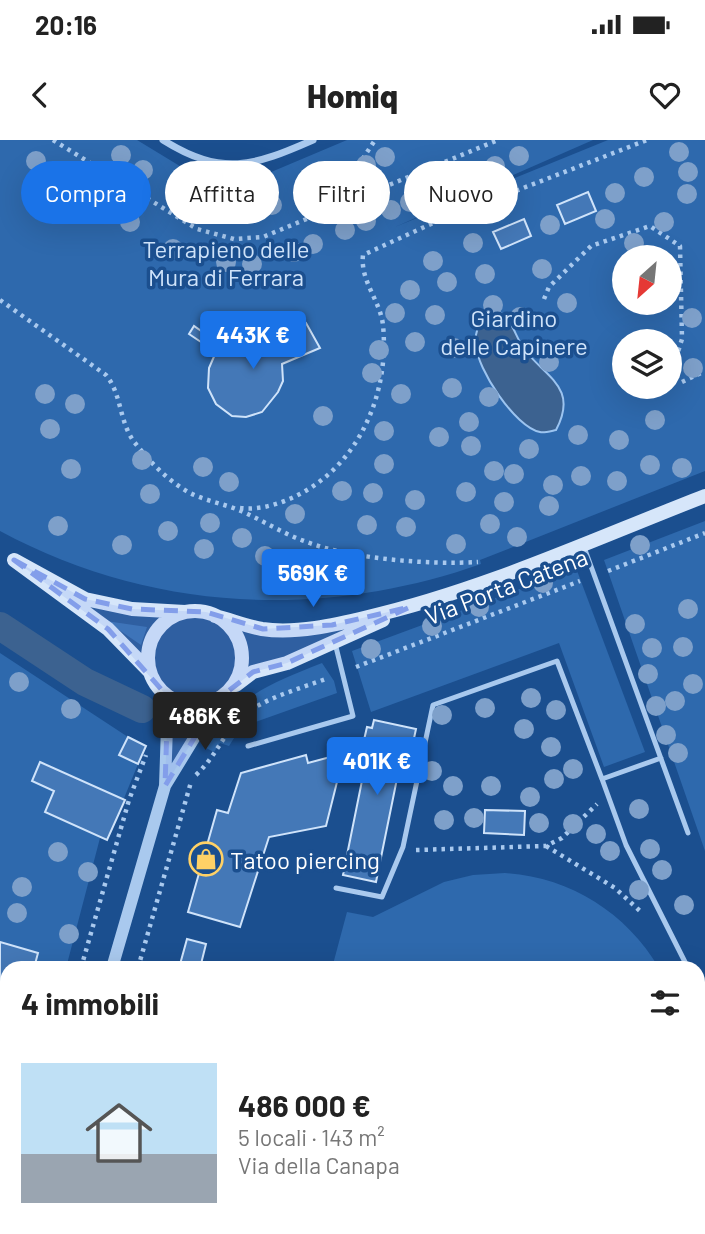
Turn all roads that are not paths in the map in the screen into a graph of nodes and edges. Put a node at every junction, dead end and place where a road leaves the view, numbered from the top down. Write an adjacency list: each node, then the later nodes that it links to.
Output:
1 (163, 140): 2 (street)
2 (313, 140)
3 (705, 496): 4 (main road, Via Porta Catena)
4 (583, 544): 7 (main road, Via Porta Catena); 15 (lane)
5 (0, 552): 6 (main road)
6 (14, 560): 8 (main road); 11 (main road)
7 (410, 607): 9 (main road, Via Porta Catena); 10 (main road, Via Porta Catena)
8 (185, 612): 9 (main road); 11 (main road)
9 (215, 616): 12 (main road)
10 (335, 643): 12 (main road, Via Porta Catena); 14 (lane)
11 (150, 672): 13 (main road)
12 (223, 696): 13 (main road); 17 (street)
13 (168, 697): 17 (street)
14 (248, 746)
15 (661, 758): 16 (lane); 18 (lane)
16 (602, 779): 19 (lane); 21 (lane)
17 (164, 786): 20 (street)
18 (688, 833)
19 (336, 888)
20 (114, 961)
21 (684, 961)

